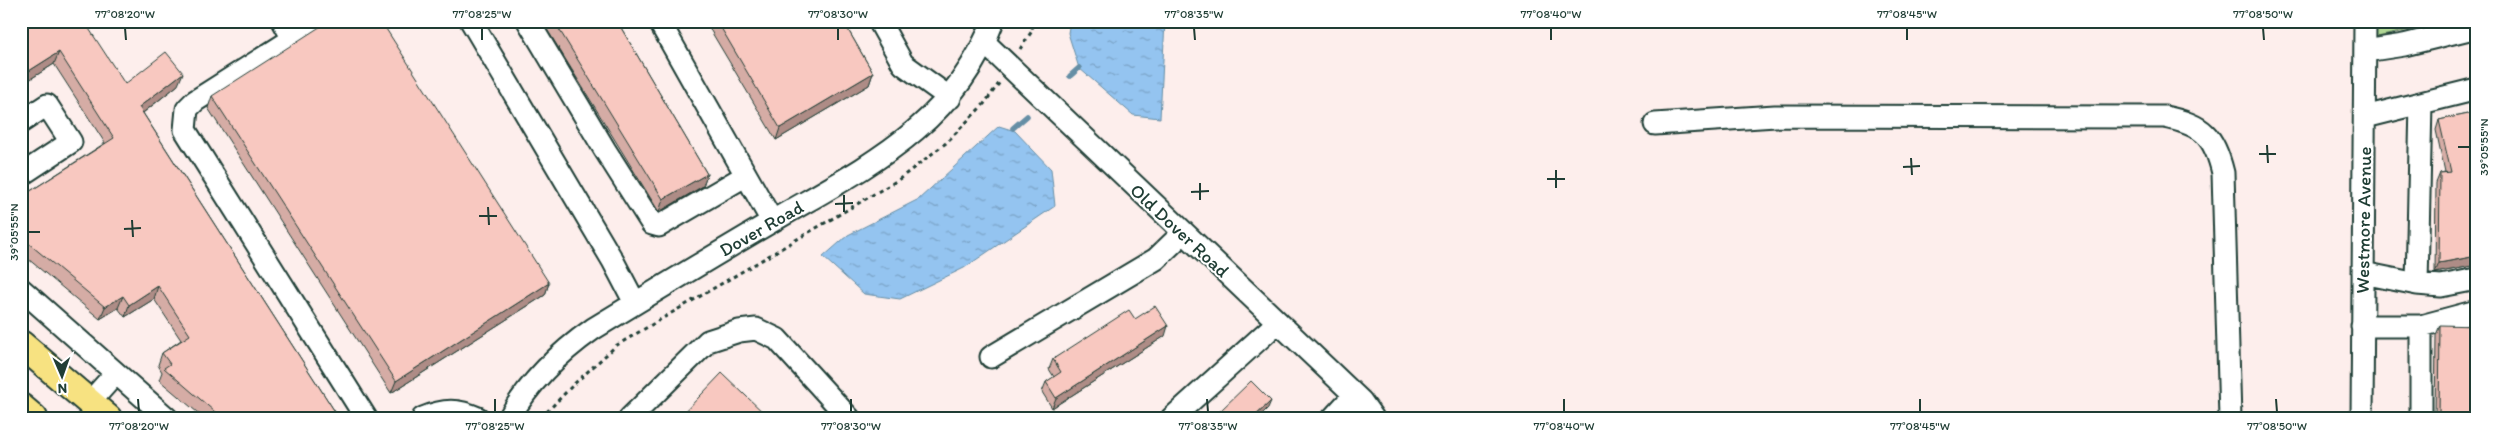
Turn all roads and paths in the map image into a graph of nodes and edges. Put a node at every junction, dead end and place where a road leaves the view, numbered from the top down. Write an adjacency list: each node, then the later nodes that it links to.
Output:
1 (321, 21): 9 (street)
2 (471, 21): 26 (street)
3 (528, 21): 19 (street)
4 (659, 21): 19 (street)
5 (878, 21): 13 (street)
6 (993, 21): 10 (street, Dover Road)
7 (2365, 21): 11 (street, Westmore Avenue)
8 (2477, 27): 11 (street)
9 (288, 30): 39 (street)
10 (985, 43): 13 (street, Dover Road); 21 (street, Old Dover Road)
11 (2364, 51): 15 (street, Westmore Avenue)
12 (2477, 89): 14 (street)
13 (950, 98): 20 (street, Dover Road)
14 (2421, 103): 15 (street); 24 (street)
15 (2365, 117): 22 (street, Westmore Avenue)
16 (21, 122): 18 (street)
17 (1655, 124): 48 (street)
18 (21, 175)
19 (745, 176): 20 (street)
20 (772, 221): 26 (street, Dover Road)
21 (1182, 233): 28 (street, Old Dover Road); 32 (street)
22 (2362, 273): 24 (street); 29 (street, Westmore Avenue)
23 (2477, 279): 24 (street)
24 (2417, 284)
25 (21, 289): 33 (street)
26 (635, 303): 42 (street, Dover Road)
27 (2477, 311): 30 (street)
28 (1278, 322): 34 (street, Old Dover Road); 45 (street)
29 (2362, 326): 30 (street); 49 (street, Westmore Avenue)
30 (2421, 326): 50 (street)
31 (21, 344): 36 (main road)
32 (991, 357)
33 (116, 373): 36 (street); 38 (street)
34 (1354, 395): 46 (street); 47 (street, Old Dover Road)
35 (21, 407): 37 (main road)
36 (99, 410)
37 (34, 418)
38 (167, 418)
39 (366, 418)
40 (423, 418): 41 (street)
41 (478, 418)
42 (510, 418)
43 (630, 418): 44 (street)
44 (849, 418)
45 (1172, 418)
46 (1333, 418)
47 (1373, 418)
48 (2230, 418)
49 (2362, 418)
50 (2422, 418)

